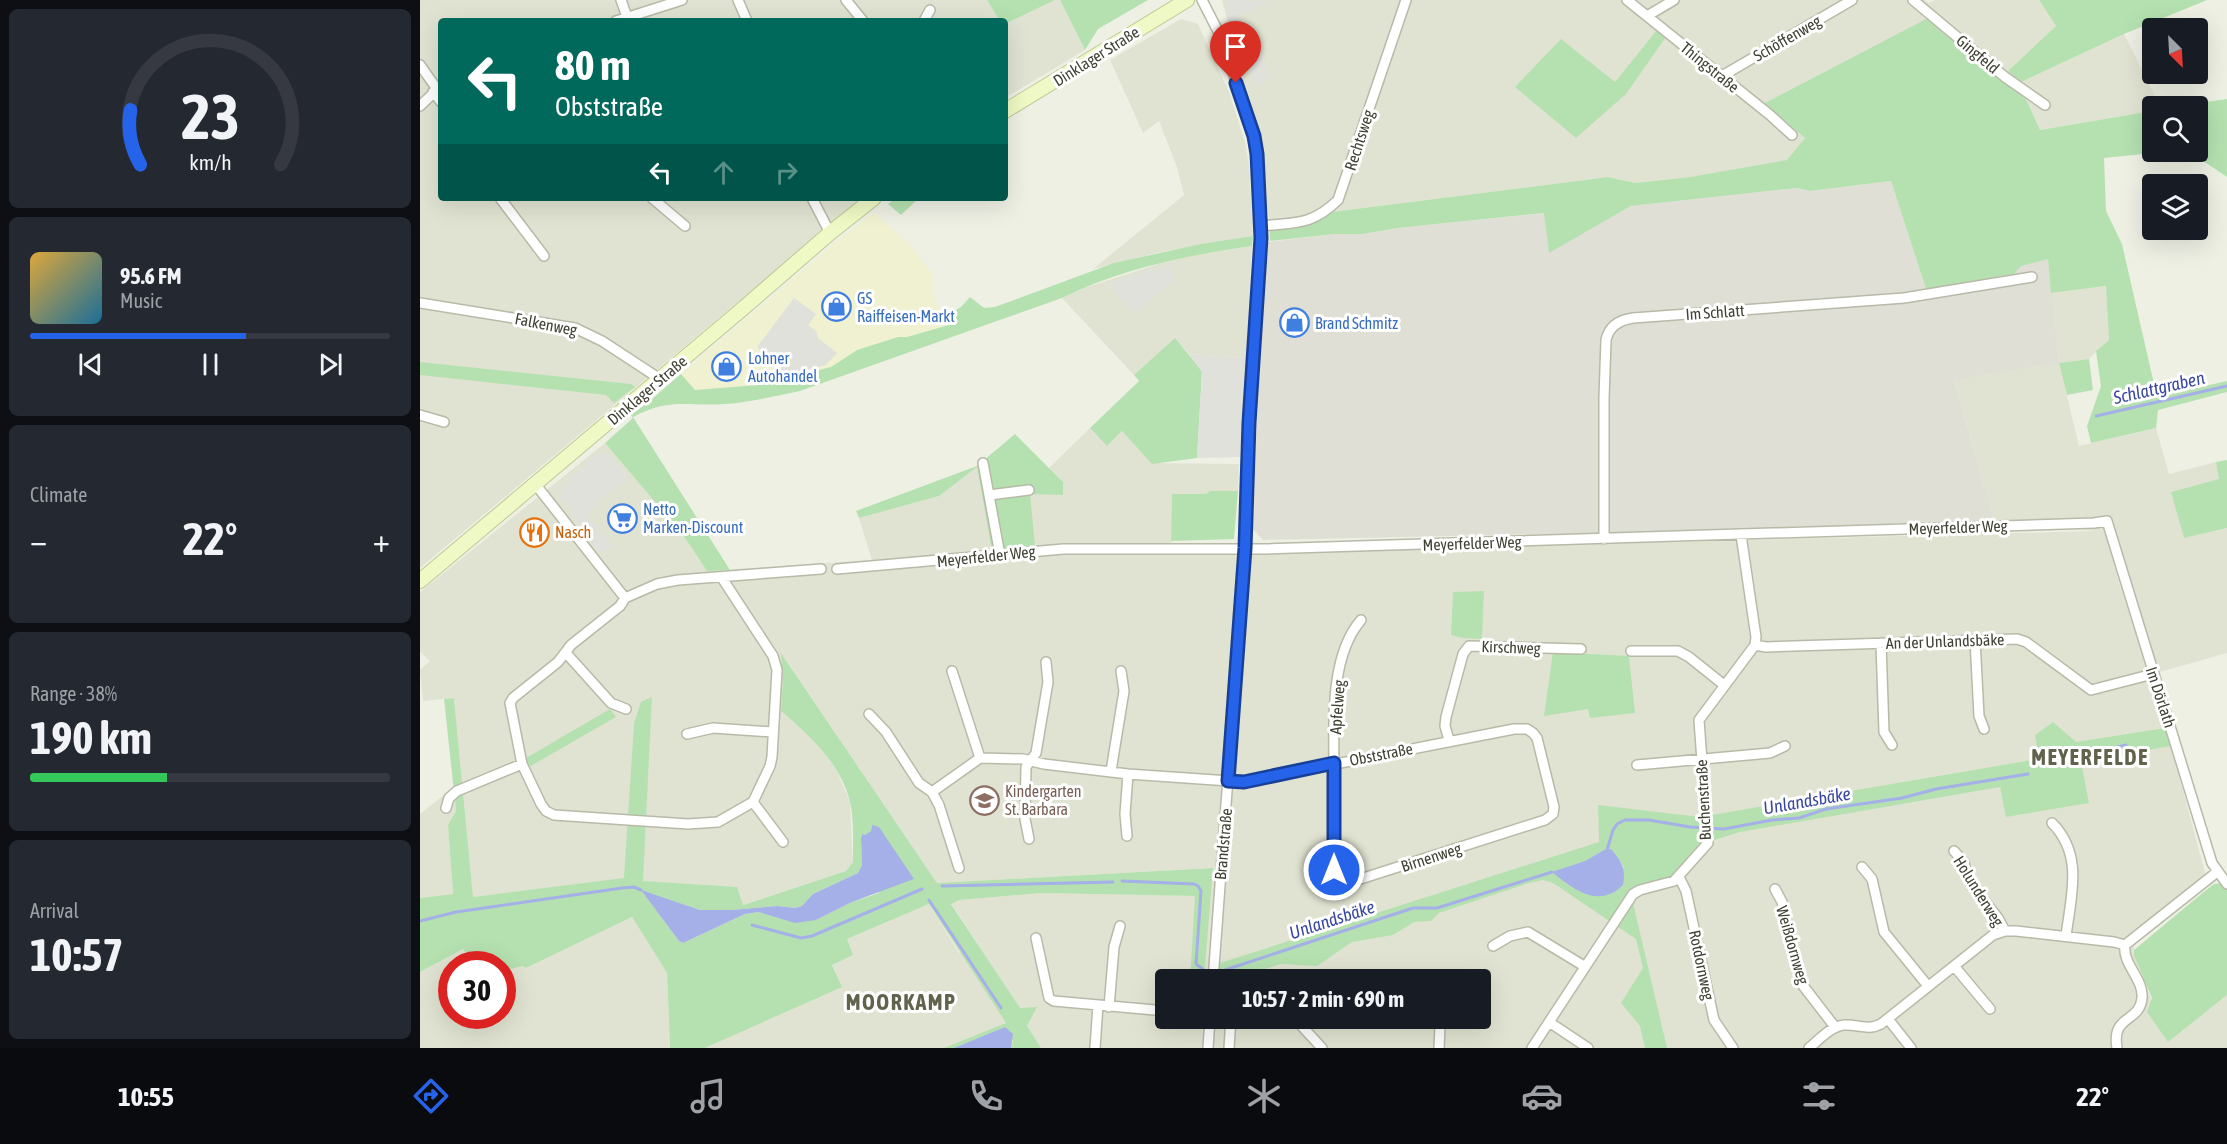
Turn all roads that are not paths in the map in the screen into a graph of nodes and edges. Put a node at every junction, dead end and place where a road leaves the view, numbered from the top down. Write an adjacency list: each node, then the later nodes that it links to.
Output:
1 (621, 0): 14 (street)
2 (682, 0): 14 (street)
3 (738, 0): 15 (street)
4 (846, 0): 16 (street)
5 (1187, 0): 23 (main road, Dinklager Straße)
6 (1202, 0): 30 (street, Brandstraße)
7 (1406, 0): 30 (street, Rechtsweg)
8 (1627, 0): 13 (street, Thingstraße)
9 (1674, 0): 13 (street)
10 (1852, 0): 19 (street, Schöffenweg)
11 (1912, 0): 21 (street, Gingfeld)
12 (930, 10): 17 (street)
13 (1647, 16): 19 (street, Thingstraße)
14 (627, 17)
15 (746, 18)
16 (861, 18)
17 (926, 18)
18 (420, 65): 20 (street)
19 (1722, 76): 24 (street, Thingstraße)
20 (437, 89): 22 (street)
21 (2045, 105)
22 (420, 106)
23 (1008, 109)
24 (1792, 135)
25 (502, 201): 32 (street)
26 (656, 201): 29 (street)
27 (814, 201): 31 (street)
28 (870, 201): 31 (main road, Dinklager Straße)
29 (685, 226)
30 (1261, 226): 45 (street, Brandstraße)
31 (830, 233): 35 (main road, Dinklager Straße)
32 (544, 256)
33 (2032, 277): 44 (street, Im Schlatt)
34 (420, 303): 35 (street, Falkenweg)
35 (660, 379): 39 (main road, Dinklager Straße)
36 (420, 415): 37 (street)
37 (444, 422)
38 (983, 464): 41 (street)
39 (536, 485): 50 (main road, Dinklager Straße); 51 (street)
40 (1029, 490): 41 (street)
41 (989, 495): 46 (street)
42 (2107, 521): 43 (street, Meyerfelder Weg); 62 (street, Im Dörlath)
43 (1741, 535): 44 (street, Meyerfelder Weg); 55 (street)
44 (1604, 538): 45 (street, Meyerfelder Weg)
45 (1245, 548): 46 (street, Meyerfelder Weg); 81 (street, Brandstraße)
46 (1000, 555): 48 (street, Meyerfelder Weg)
47 (821, 569): 49 (street)
48 (837, 569)
49 (722, 578): 51 (street); 67 (street)
50 (420, 581)
51 (626, 598): 58 (street)
52 (1361, 620): 76 (street, Apfelweg)
53 (1975, 640): 54 (street, An der Unlandsbäke); 62 (street, An der Unlandsbäke); 66 (street)
54 (1881, 643): 55 (street, An der Unlandsbäke); 72 (street)
55 (1755, 645): 63 (street, Buchenstraße)
56 (1581, 649): 70 (street, Kirschweg)
57 (1631, 651): 63 (street)
58 (566, 653): 64 (street); 77 (street)
59 (1046, 662): 74 (street)
60 (952, 671): 73 (street)
61 (1121, 671): 79 (street)
62 (2153, 674): 92 (street, Im Dörlath)
63 (1724, 685): 75 (street, Buchenstraße)
64 (626, 709)
65 (869, 714): 82 (street)
66 (1984, 729)
67 (773, 732): 69 (street); 83 (street)
68 (1533, 733): 70 (street, Obststraße); 76 (street, Birnenweg)
69 (687, 734)
70 (1449, 740): 76 (street, Obststraße)
71 (1785, 746): 75 (street)
72 (1892, 746)
73 (980, 758): 74 (street, Obststraße); 82 (street)
74 (1032, 760): 79 (street, Obststraße); 87 (street)
75 (1701, 760): 78 (street); 93 (street, Buchenstraße)
76 (1334, 763): 81 (street, Obststraße)
77 (522, 764): 83 (street); 84 (street)
78 (1637, 765)
79 (1111, 771): 80 (street, Obststraße)
80 (1128, 774): 81 (street, Obststraße); 86 (street)
81 (1228, 781): 104 (street, Brandstraße)
82 (932, 792): 91 (street)
83 (753, 802): 88 (street)
84 (446, 808)
85 (2052, 823): 98 (street)
86 (1127, 836)
87 (1029, 839)
88 (783, 842)
89 (1954, 851): 97 (street, Holunderweg)
90 (1862, 867): 105 (street)
91 (959, 868)
92 (2217, 872): 94 (street, Im Dörlath); 100 (street)
93 (1680, 877): 102 (street, Buchenstraße); 124 (street, Rotdornweg)
94 (2227, 884)
95 (1775, 889): 112 (street, Weißdornweg)
96 (1120, 926): 107 (street)
97 (2005, 931): 98 (street); 103 (street)
98 (2066, 936): 100 (street)
99 (1036, 938): 106 (street)
100 (2125, 945): 127 (street)
101 (1493, 946): 102 (street)
102 (1584, 966): 111 (street, Buchenstraße)
103 (1954, 966): 105 (street); 108 (street)
104 (1213, 969)
105 (1928, 986): 110 (street)
106 (1098, 1005): 107 (street); 117 (street)
107 (1109, 1006): 109 (street)
108 (1990, 1009)
109 (1155, 1010)
110 (1888, 1019): 112 (street); 126 (street)
111 (1549, 1022): 122 (street, Buchenstraße); 123 (street)
112 (1835, 1028): 125 (street)
113 (1209, 1029): 118 (street)
114 (1230, 1029): 119 (street)
115 (1304, 1029): 120 (street)
116 (1440, 1029): 121 (street)
117 (1095, 1048)
118 (1208, 1048)
119 (1229, 1048)
120 (1322, 1048)
121 (1438, 1048)
122 (1532, 1048)
123 (1588, 1048)
124 (1733, 1048)
125 (1809, 1048)
126 (1911, 1048)
127 (2117, 1048)

